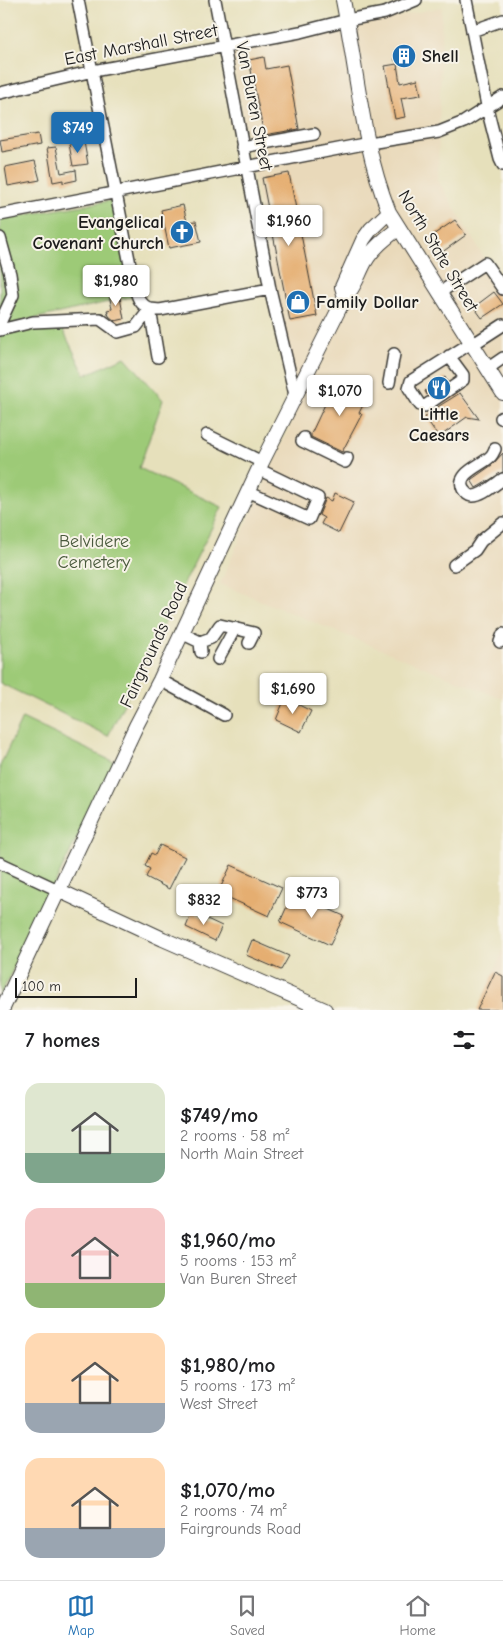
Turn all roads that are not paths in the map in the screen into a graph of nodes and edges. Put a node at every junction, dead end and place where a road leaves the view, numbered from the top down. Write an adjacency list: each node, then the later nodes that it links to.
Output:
1 (78, 0): 10 (street)
2 (215, 0): 9 (street, Van Buren Street)
3 (343, 0): 6 (main road, North State Street)
4 (416, 0): 6 (street, East Marshall Street)
5 (466, 0): 8 (street)
6 (347, 20): 9 (street, East Marshall Street); 15 (main road, North State Street)
7 (503, 20): 8 (street)
8 (472, 31): 13 (street)
9 (224, 47): 10 (street, East Marshall Street); 16 (street, Van Buren Street)
10 (93, 71): 11 (street, East Marshall Street); 19 (street)
11 (0, 93)
12 (503, 97): 13 (street)
13 (487, 108): 15 (street); 17 (street)
14 (314, 134): 16 (street)
15 (368, 143): 18 (street); 20 (main road, North State Street)
16 (242, 148): 18 (street, Van Buren Street)
17 (503, 165)
18 (247, 167): 19 (street); 24 (street, Van Buren Street)
19 (115, 192): 21 (street); 28 (street)
20 (389, 212): 22 (main road, North State Street); 27 (main road, Fairgrounds Road)
21 (0, 215)
22 (399, 228): 26 (main road, North State Street); 27 (main road, Fairgrounds Road)
23 (0, 238): 29 (street)
24 (270, 289): 28 (street); 40 (street, Van Buren Street)
25 (503, 289): 26 (street)
26 (440, 293): 32 (main road, North State Street)
27 (345, 297): 40 (main road, Fairgrounds Road)
28 (150, 309): 31 (street); 35 (street)
29 (0, 323)
30 (503, 325): 32 (street)
31 (0, 330)
32 (471, 344): 34 (street); 37 (main road, North State Street)
33 (394, 354): 38 (street)
34 (449, 356): 34 (street)
35 (158, 357)
36 (503, 358): 37 (street)
37 (487, 369): 39 (main road, North State Street)
38 (389, 383)
39 (503, 394)
40 (295, 396): 45 (main road, Fairgrounds Road)
41 (207, 434): 45 (street)
42 (304, 438): 44 (street)
43 (495, 449): 46 (street)
44 (347, 458)
45 (260, 465): 47 (main road, Fairgrounds Road); 47 (street)
46 (503, 479)
47 (248, 491): 51 (main road, Fairgrounds Road)
48 (503, 523): 49 (street)
49 (454, 565)
50 (235, 628): 51 (street); 52 (street); 53 (street)
51 (181, 633): 54 (main road, Fairgrounds Road)
52 (249, 643)
53 (218, 659)
54 (160, 680): 55 (street); 57 (main road, Fairgrounds Road)
55 (224, 715)
56 (0, 864): 57 (street)
57 (58, 890): 58 (main road, Fairgrounds Road); 59 (main road)
58 (2, 1010)
59 (325, 1010)

